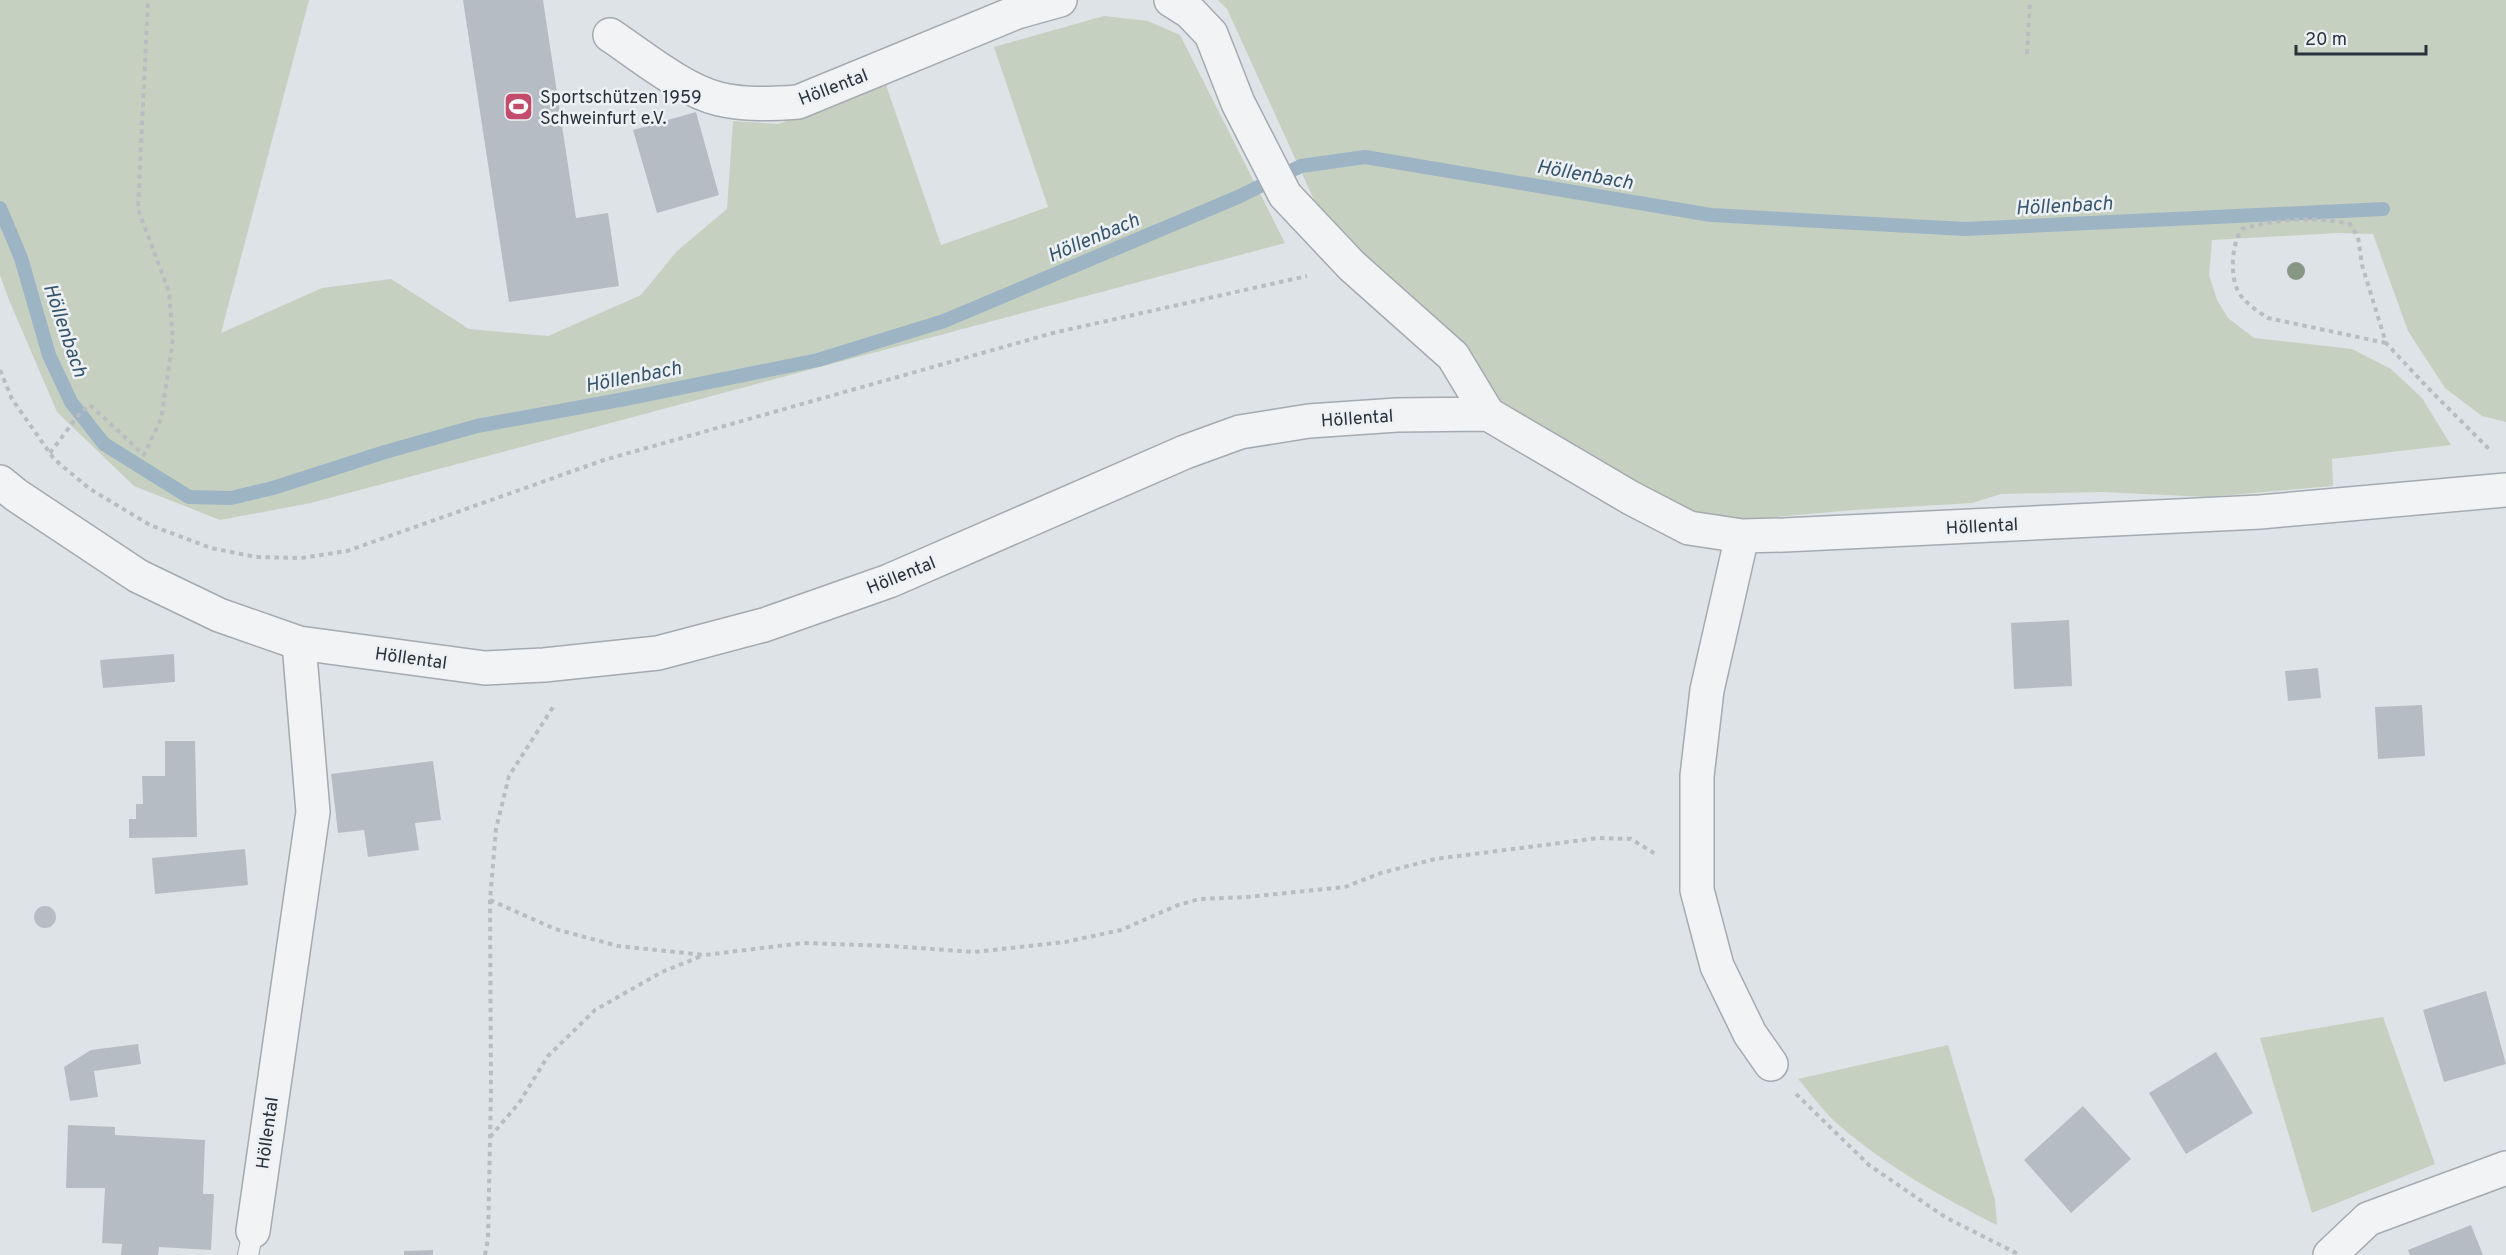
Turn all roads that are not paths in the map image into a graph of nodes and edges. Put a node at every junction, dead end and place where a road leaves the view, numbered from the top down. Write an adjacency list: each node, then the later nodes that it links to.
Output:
1 (1060, 0): 3 (street, Höllental)
2 (1171, 0): 4 (street, Höllental)
3 (610, 35)
4 (1488, 414): 7 (street, Höllental); 8 (street, Höllental)
5 (0, 482): 8 (street, Höllental)
6 (2506, 490): 7 (street, Höllental)
7 (1742, 536): 9 (street)
8 (299, 642): 11 (street, Höllental)
9 (1771, 1064)
10 (2506, 1168): 12 (street)
11 (250, 1243)
12 (2330, 1255)

